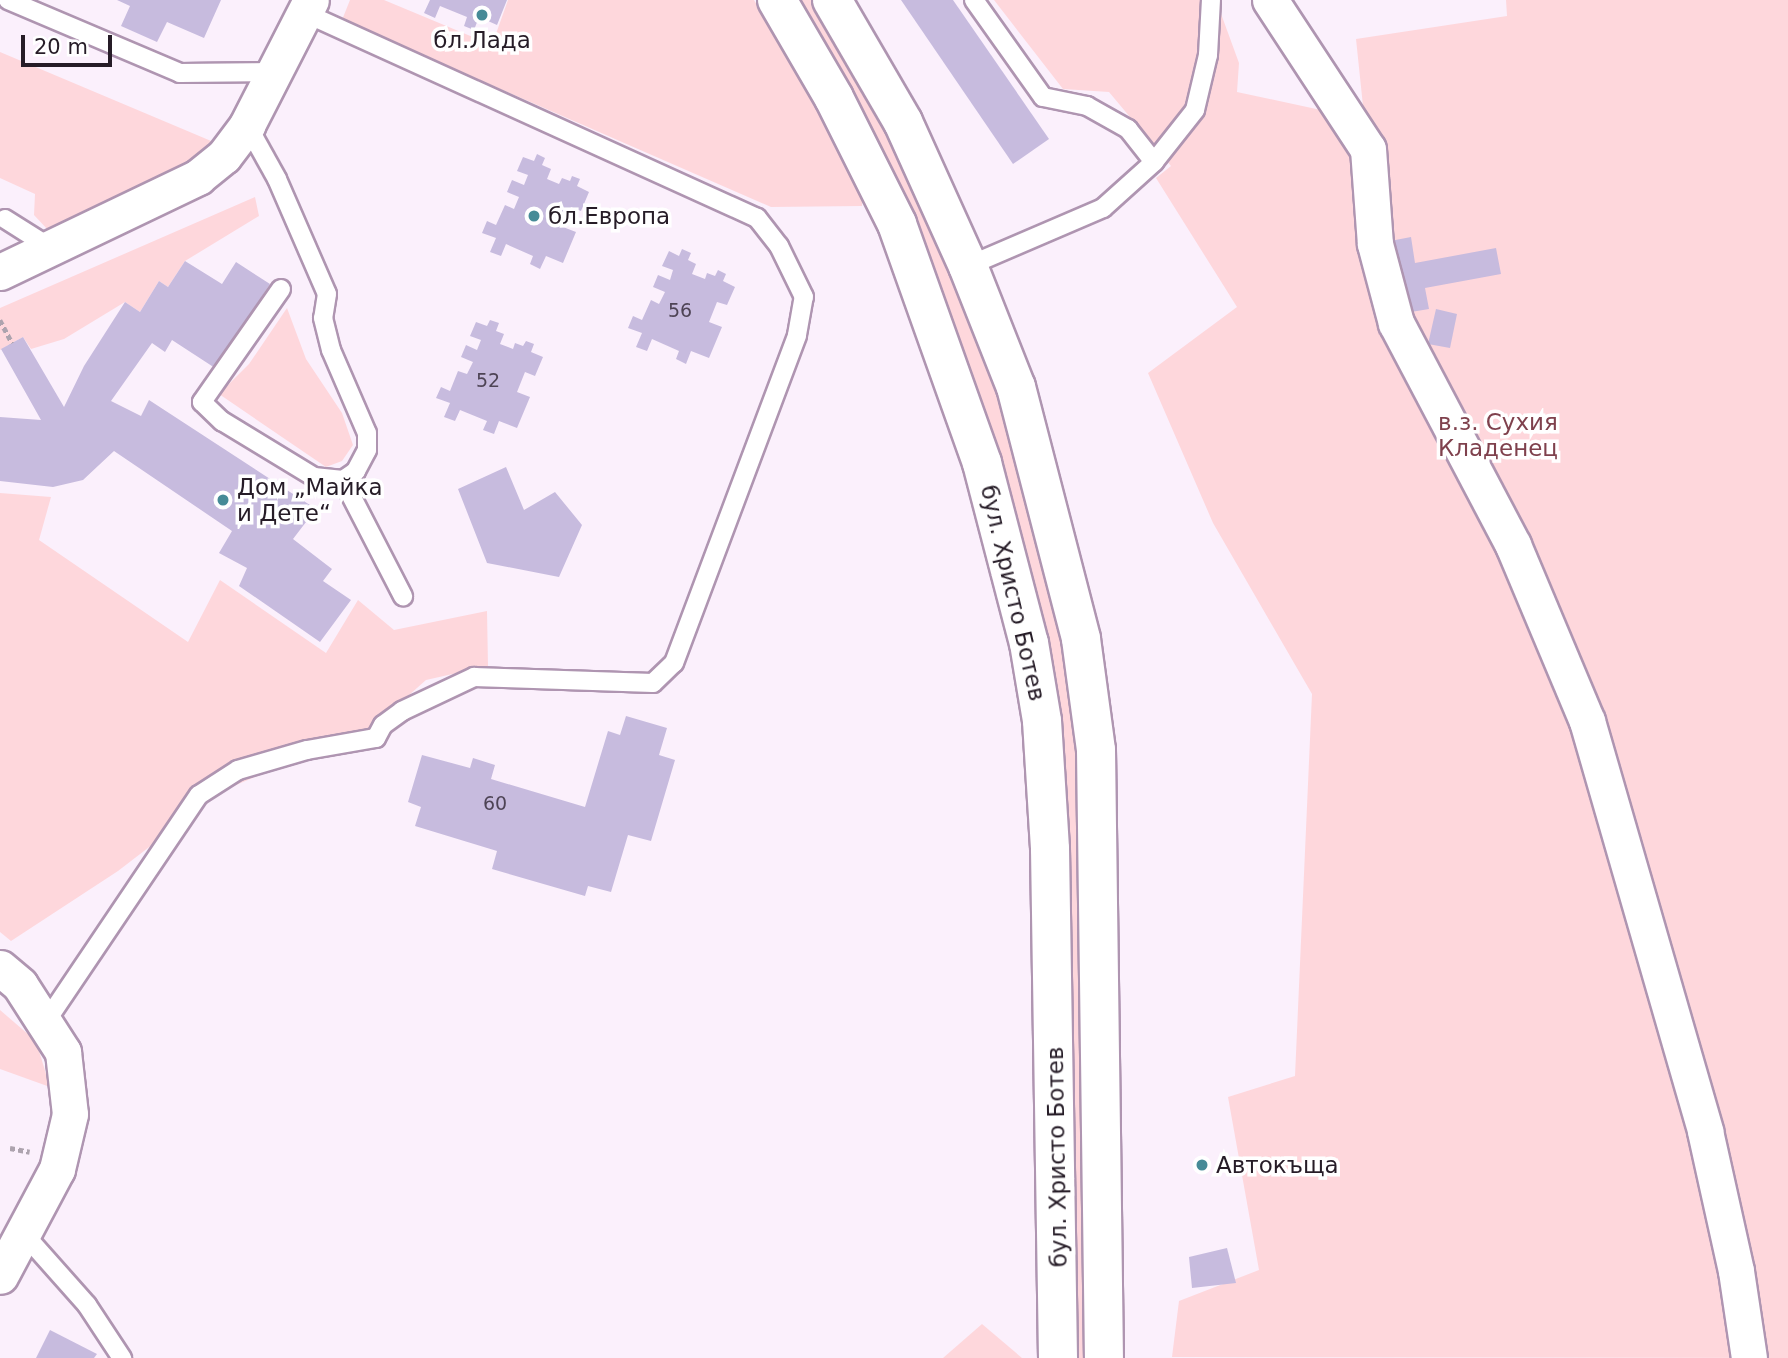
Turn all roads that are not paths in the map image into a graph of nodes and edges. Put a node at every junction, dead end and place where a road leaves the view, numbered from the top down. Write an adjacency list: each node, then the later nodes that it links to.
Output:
1 (8, 0): 8 (lane)
2 (777, 0): 24 (highway, бул. Христо Ботев)
3 (832, 0): 13 (highway, бул. Христо Ботев)
4 (974, 0): 10 (lane)
5 (1211, 0): 10 (lane)
6 (1270, 0): 29 (street)
7 (308, 6): 8 (street); 21 (lane)
8 (277, 72): 9 (street)
9 (247, 125): 12 (street); 17 (lane)
10 (1154, 162): 13 (lane)
11 (5, 219): 12 (lane)
12 (51, 248): 14 (street)
13 (968, 266): 28 (highway, бул. Христо Ботев)
14 (0, 272)
15 (281, 289): 16 (lane)
16 (314, 477): 17 (lane); 18 (lane)
17 (343, 480): 18 (lane)
18 (355, 502): 19 (lane)
19 (403, 596)
20 (0, 968): 21 (street)
21 (45, 1023): 22 (street)
22 (24, 1234): 23 (street); 25 (lane)
23 (0, 1276)
24 (1058, 1286): 26 (lane); 27 (highway, бул. Христо Ботев)
25 (122, 1358)
26 (1049, 1358)
27 (1058, 1358)
28 (1104, 1358)
29 (1749, 1358)

